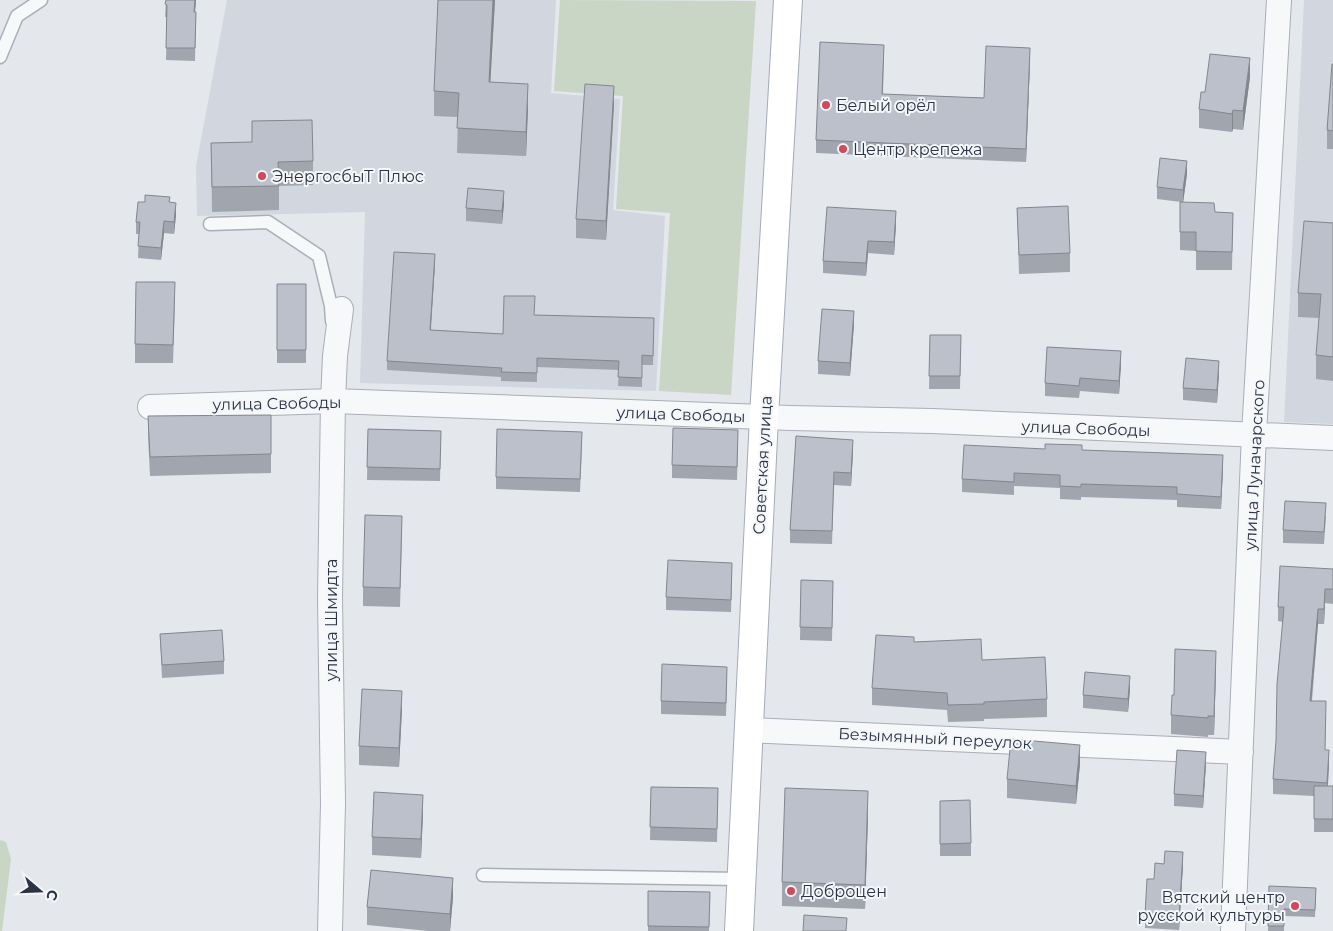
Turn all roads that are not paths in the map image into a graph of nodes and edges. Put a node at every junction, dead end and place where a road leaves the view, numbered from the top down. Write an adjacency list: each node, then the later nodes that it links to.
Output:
1 (41, 0): 4 (lane)
2 (788, 0): 10 (main road, Советская улица)
3 (1279, 0): 11 (street, улица Луначарского)
4 (0, 57)
5 (210, 224): 7 (lane)
6 (340, 309): 7 (street, улица Шмидта)
7 (335, 356): 8 (street, улица Шмидта)
8 (333, 401): 9 (street, улица Свободы); 10 (street, улица Свободы); 17 (street, улица Шмидта)
9 (150, 407)
10 (764, 417): 11 (street, улица Свободы); 13 (main road, Советская улица)
11 (1254, 434): 12 (street, улица Свободы); 14 (street, улица Луначарского)
12 (1333, 438)
13 (748, 730): 14 (street, Безымянный переулок); 16 (main road, Советская улица)
14 (1241, 752): 19 (street, улица Луначарского)
15 (483, 875): 16 (lane)
16 (742, 879): 18 (main road, Советская улица)
17 (330, 931)
18 (739, 931)
19 (1233, 931)

